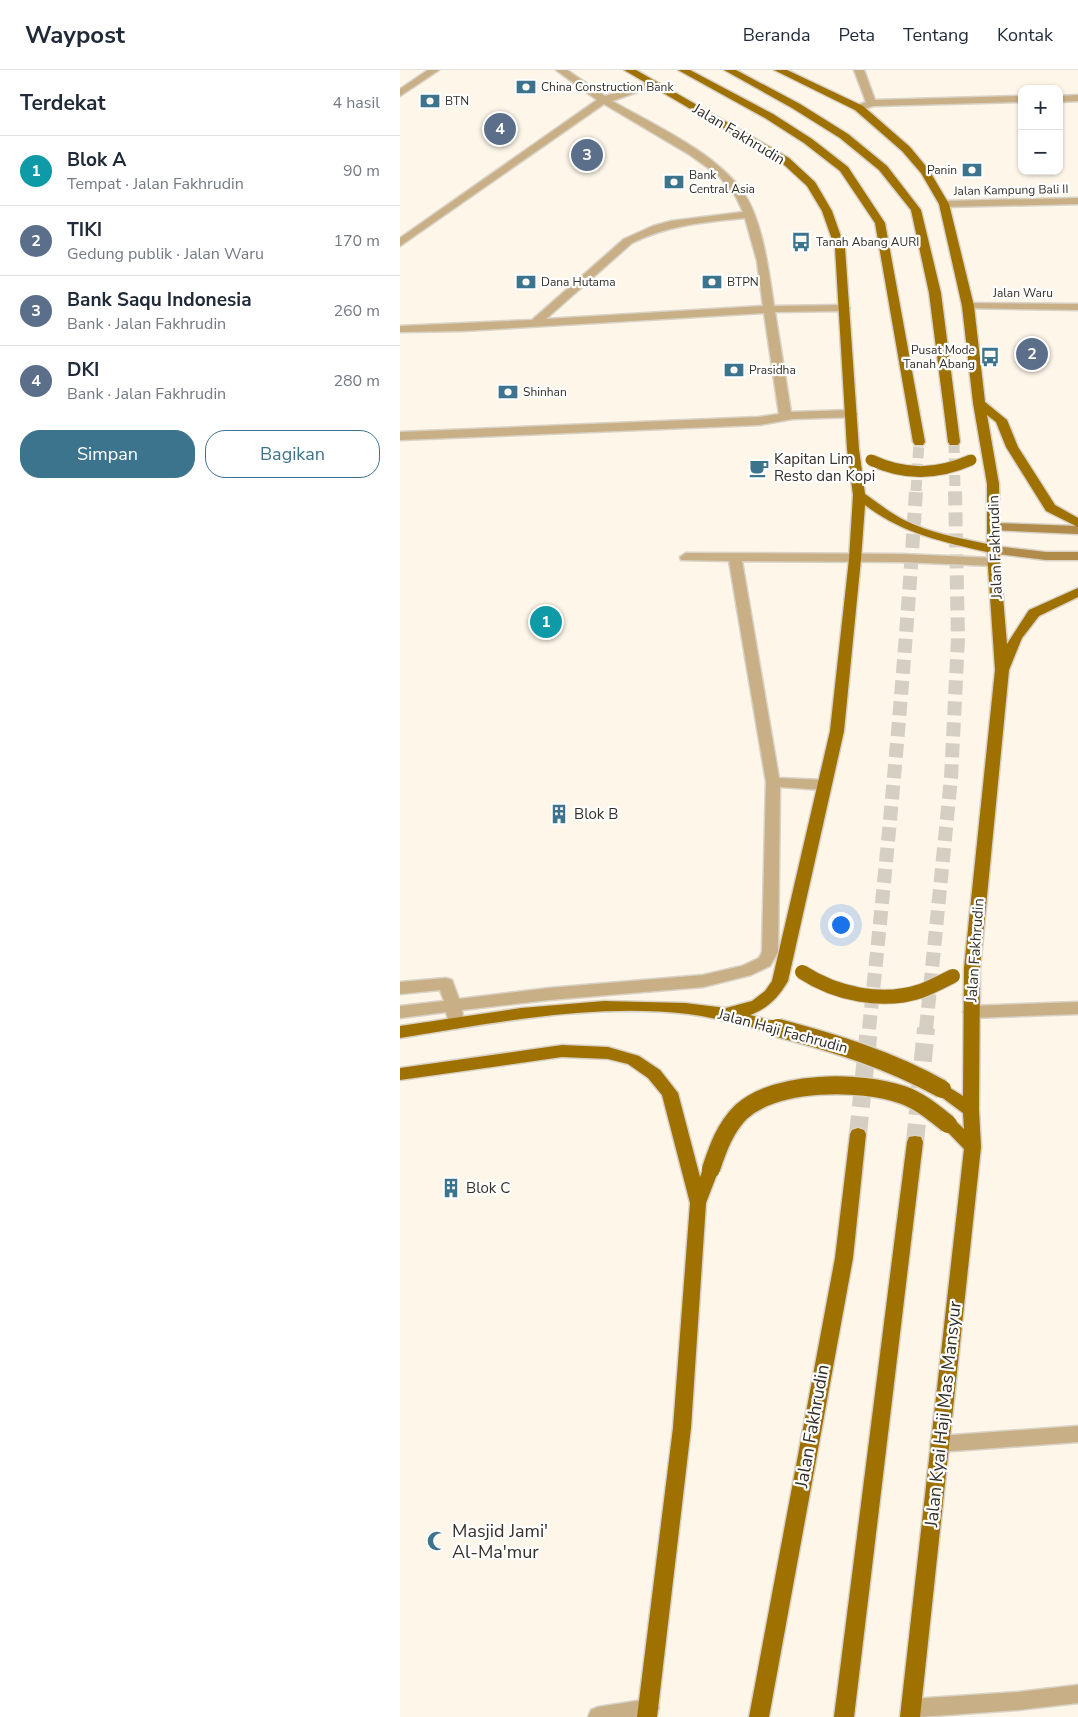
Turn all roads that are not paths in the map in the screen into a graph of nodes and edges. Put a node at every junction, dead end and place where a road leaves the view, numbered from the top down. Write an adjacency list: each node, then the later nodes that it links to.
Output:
1 (434, 70): 9 (street)
2 (561, 70): 13 (street)
3 (629, 70): 8 (main road, Jalan Fakhrudin)
4 (683, 70): 30 (main road, Jalan Fakhrudin)
5 (729, 70): 31 (main road)
6 (779, 70): 15 (main road, Jalan Fakhrudin)
7 (859, 70): 14 (street)
8 (652, 84): 13 (street); 22 (main road, Jalan Fakhrudin)
9 (400, 93)
10 (1078, 98): 12 (street)
11 (1018, 99): 14 (street)
12 (1063, 99)
13 (604, 100): 18 (street); 19 (street)
14 (871, 103): 15 (street)
15 (859, 108): 17 (main road, Jalan Fakhrudin)
16 (1078, 201): 17 (street, Jalan Kampung Bali II)
17 (944, 204): 20 (main road, Jalan Fakhrudin)
18 (749, 214): 23 (street); 24 (street)
19 (400, 243)
20 (968, 306): 21 (street, Jalan Waru); 26 (main road, Jalan Fakhrudin)
21 (1078, 307)
22 (844, 308): 23 (street); 27 (main road, Jalan Fakhrudin)
23 (770, 310): 24 (street); 28 (street)
24 (536, 322): 25 (street)
25 (400, 329)
26 (979, 403): 33 (main road, Jalan Fakhrudin); 35 (main road)
27 (850, 414): 28 (street); 32 (main road, Jalan Fakhrudin)
28 (784, 416): 29 (street)
29 (400, 436)
30 (919, 442)
31 (954, 442)
32 (853, 449): 33 (main road, bridge); 34 (main road, Jalan Fakhrudin)
33 (987, 452): 36 (main road, Jalan Fakhrudin)
34 (859, 495): 38 (main road); 42 (main road, Jalan Fakhrudin)
35 (1078, 523)
36 (994, 527): 37 (main road); 38 (main road, Jalan Fakhrudin)
37 (1078, 530)
38 (995, 556): 39 (main road); 42 (street); 44 (main road, Jalan Fakhrudin)
39 (1078, 556)
40 (686, 557): 41 (street)
41 (735, 557): 42 (street); 45 (street)
42 (855, 558): 46 (main road, Jalan Fakhrudin)
43 (1078, 592): 44 (main road)
44 (1002, 670): 48 (main road, Jalan Fakhrudin)
45 (773, 782): 46 (street); 50 (street)
46 (824, 785): 47 (main road, Jalan Fakhrudin)
47 (786, 955): 48 (main road, bridge); 54 (main road, Jalan Fakhrudin)
48 (972, 968): 53 (main road, Jalan Fakhrudin)
49 (400, 988): 50 (street)
50 (453, 1004): 52 (street); 55 (street)
51 (1078, 1008): 53 (street)
52 (400, 1012)
53 (971, 1012): 58 (main road, Jalan Fakhrudin)
54 (726, 1014): 55 (main road, Jalan Haji Fachrudin); 58 (main road, Jalan Haji Fachrudin, bridge)
55 (456, 1023): 56 (main road, Jalan Haji Fachrudin)
56 (400, 1032)
57 (400, 1074): 62 (main road)
58 (971, 1110): 61 (main road, Jalan Kyai Haji Mas Mansyur)
59 (858, 1134): 69 (main road, Jalan Fakhrudin)
60 (915, 1142): 70 (main road)
61 (973, 1147): 62 (main road, bridge); 64 (main road, Jalan Kyai Haji Mas Mansyur)
62 (698, 1203): 66 (main road)
63 (1078, 1434): 64 (street)
64 (939, 1444): 67 (main road, Jalan Kyai Haji Mas Mansyur)
65 (1078, 1694): 67 (street)
66 (648, 1712): 68 (street)
67 (911, 1712)
68 (598, 1717)
69 (759, 1717)
70 (844, 1717)

